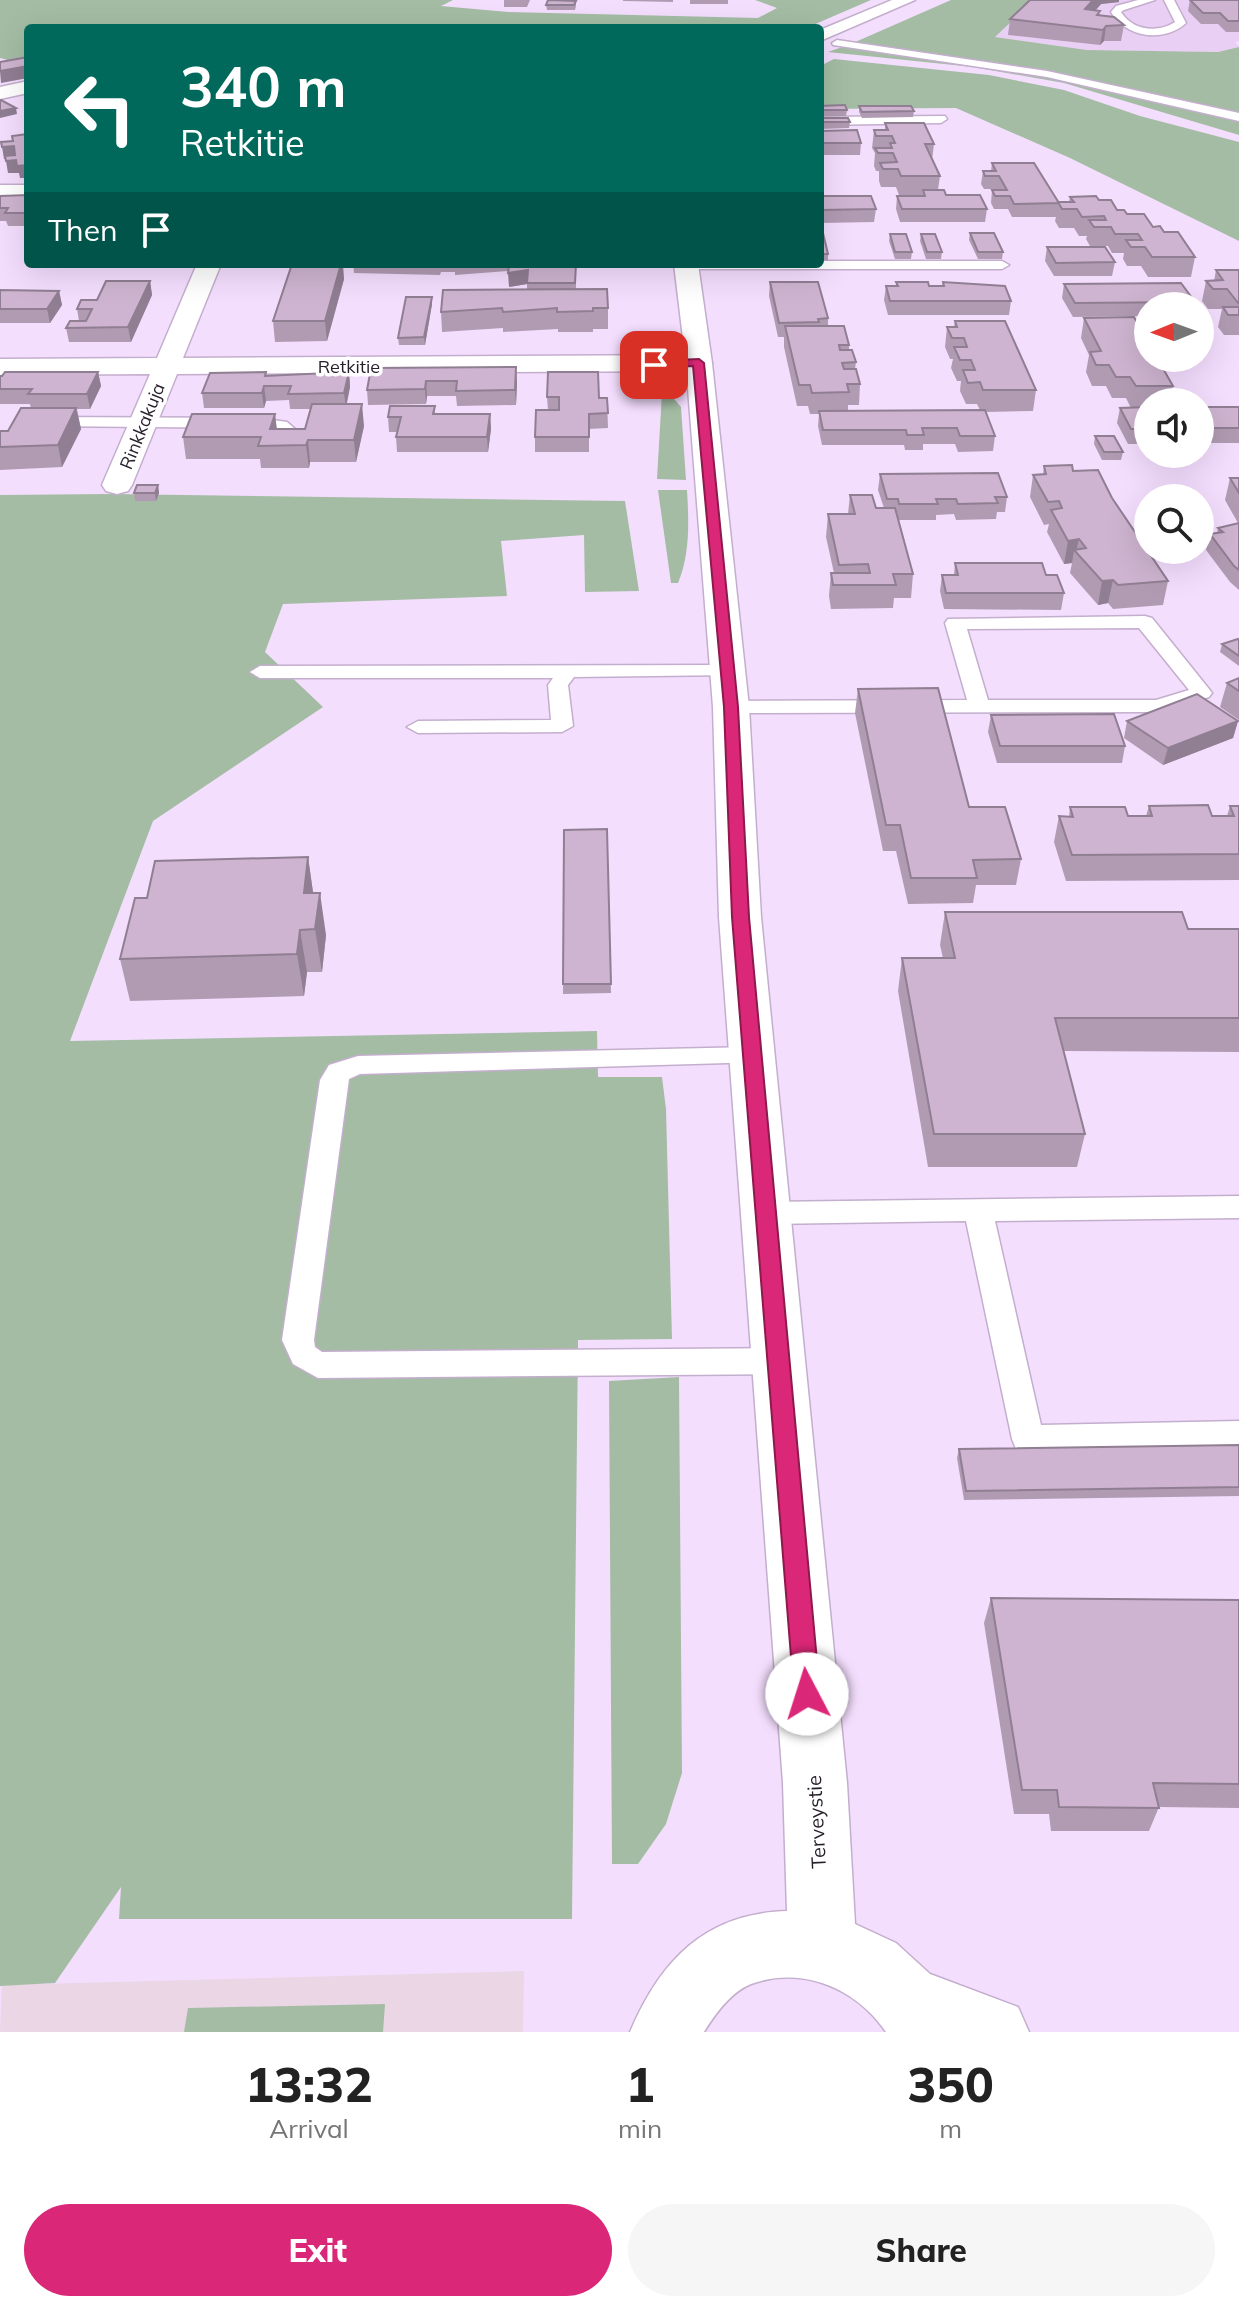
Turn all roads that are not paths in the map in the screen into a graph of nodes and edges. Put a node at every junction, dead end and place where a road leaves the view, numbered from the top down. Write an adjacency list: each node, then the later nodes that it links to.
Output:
1 (907, 0): 4 (main road)
2 (1150, 0): 3 (lane)
3 (1169, 0)
4 (828, 39): 5 (lane)
5 (1239, 117)
6 (941, 119): 7 (lane)
7 (824, 121)
8 (0, 192): 9 (main road)
9 (24, 192)
10 (824, 264): 11 (lane)
11 (1002, 265)
12 (207, 268): 15 (main road, Rinkkakuja)
13 (687, 268): 14 (main road, Terveystie)
14 (699, 363): 15 (main road, Retkitie); 23 (main road, Terveystie)
15 (166, 366): 16 (main road, Retkitie); 17 (main road, Rinkkakuja)
16 (0, 367)
17 (145, 420): 18 (lane); 19 (lane); 20 (main road, Rinkkakuja)
18 (31, 422)
19 (292, 444)
20 (117, 485)
21 (260, 672): 22 (lane)
22 (567, 672): 23 (lane); 25 (lane)
23 (728, 689): 24 (lane); 26 (main road, Terveystie)
24 (979, 706): 24 (lane)
25 (418, 727)
26 (752, 1056): 29 (main road, Terveystie); 30 (lane)
27 (1239, 1207): 28 (lane)
28 (978, 1210): 29 (lane); 31 (lane)
29 (767, 1213): 30 (main road, Terveystie)
30 (779, 1361): 32 (main road, Terveystie)
31 (1239, 1435)
32 (822, 1946): 33 (main road); 34 (main road)
33 (918, 2017): 35 (main road)
34 (666, 2032)
35 (993, 2032)

